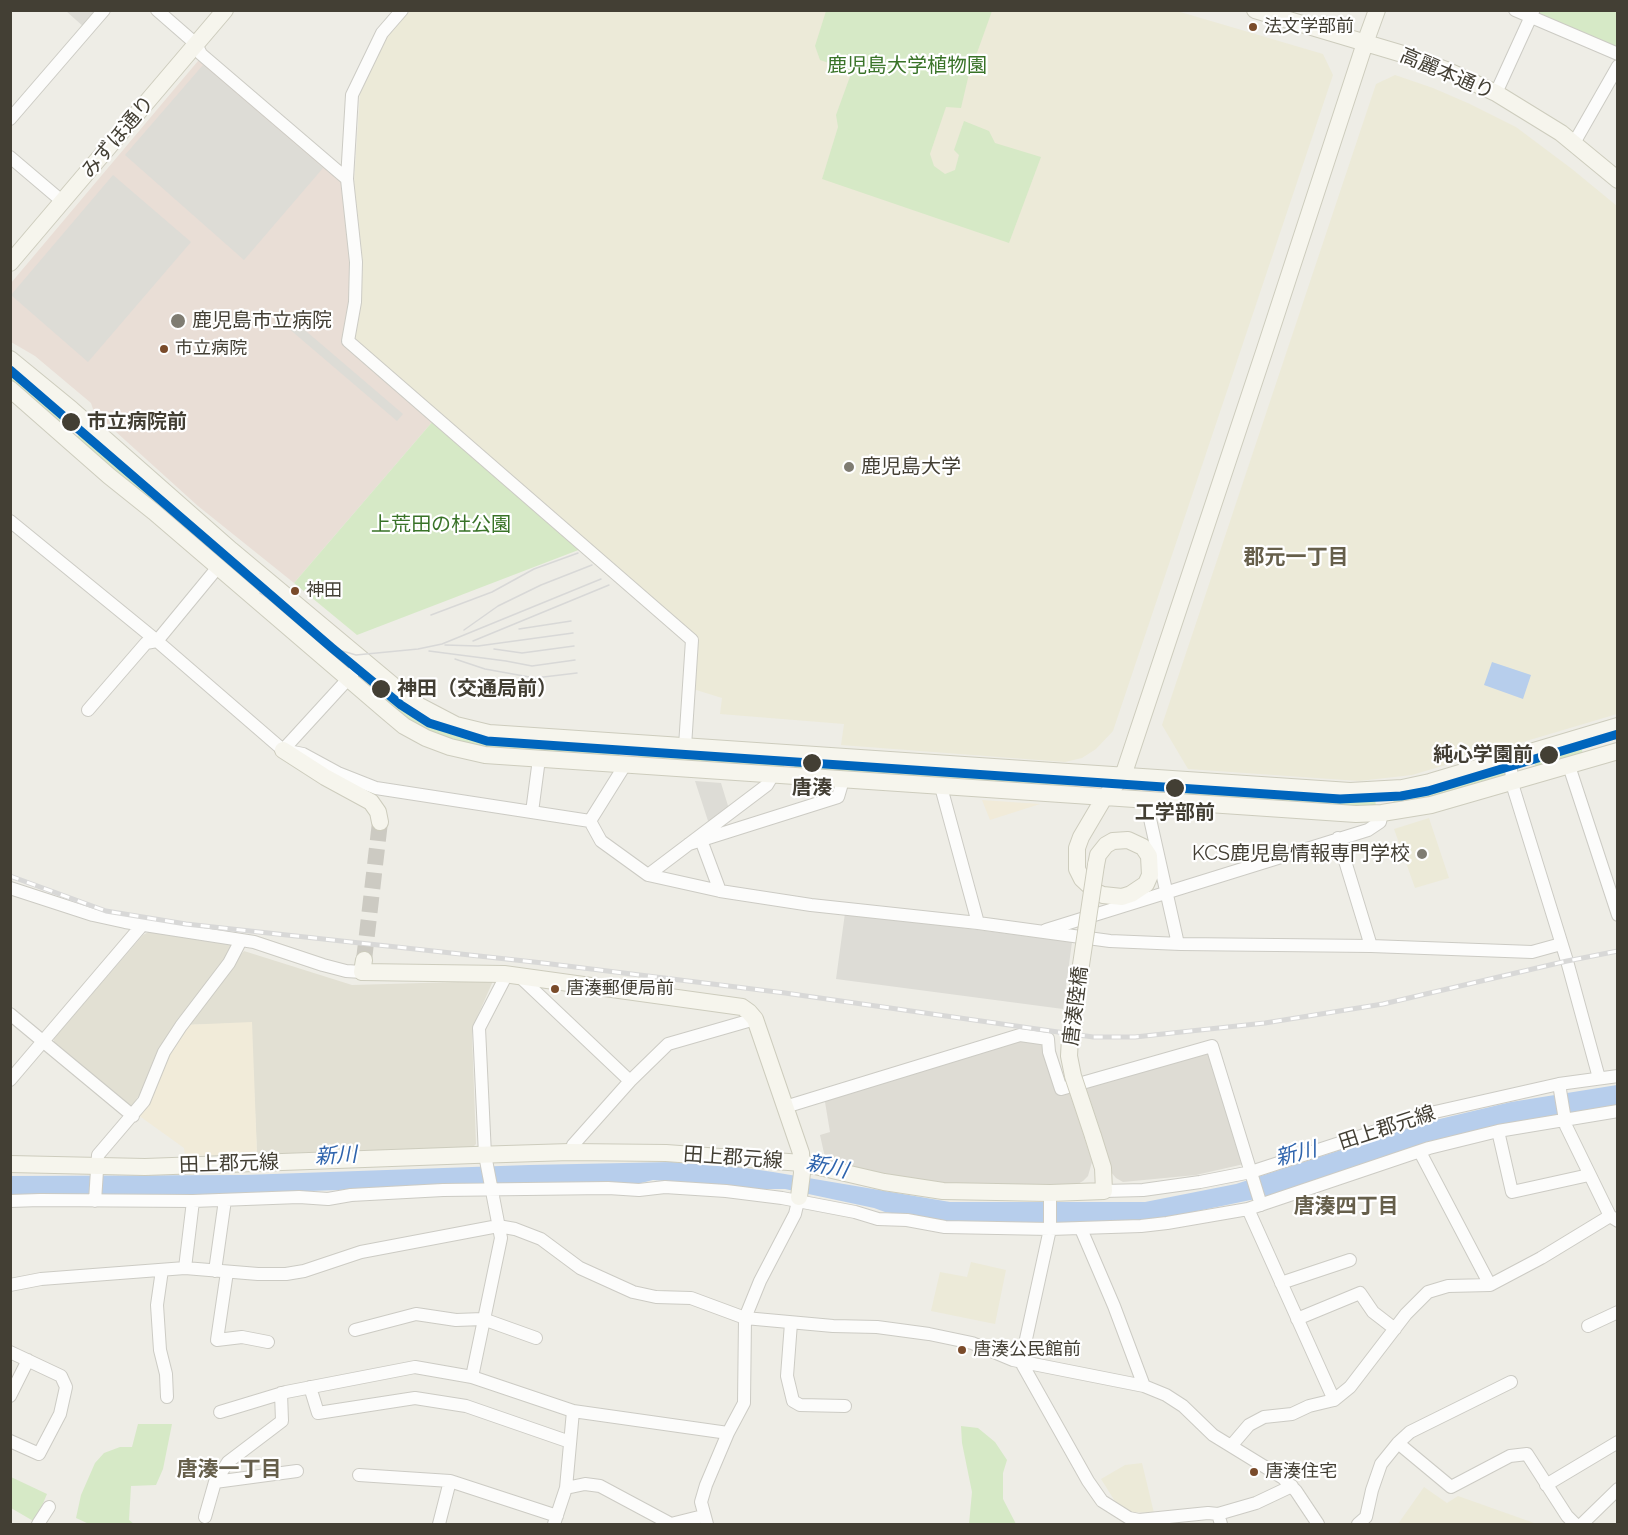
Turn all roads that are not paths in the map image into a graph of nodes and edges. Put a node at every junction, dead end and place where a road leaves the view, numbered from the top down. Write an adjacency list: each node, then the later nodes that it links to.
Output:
1 (104, 10): 14 (street)
2 (157, 10): 10 (street)
3 (225, 10): 10 (street, みずほ通り)
4 (402, 10): 17 (street)
5 (1255, 10): 9 (street, 高麗本通り)
6 (1377, 10): 9 (street)
7 (1515, 10): 8 (street)
8 (1532, 14): 11 (street); 13 (street)
9 (1365, 43): 13 (street, 高麗本通り); 38 (street)
10 (196, 44): 17 (street); 19 (street, みずほ通り)
11 (1617, 54)
12 (1617, 66): 15 (street)
13 (1496, 93): 15 (street, 高麗本通り)
14 (10, 119)
15 (1574, 143): 18 (street, 高麗本通り)
16 (10, 158): 19 (street)
17 (347, 180): 30 (street)
18 (1617, 180)
19 (63, 202): 20 (street, みずほ通り)
20 (10, 263)
21 (10, 359): 26 (street)
22 (10, 389): 24 (street)
23 (10, 521): 25 (street)
24 (218, 567): 25 (street); 27 (street)
25 (157, 641): 28 (street); 31 (street)
26 (363, 660): 27 (street); 30 (street)
27 (348, 679): 31 (street); 34 (street)
28 (88, 710)
29 (1617, 726): 33 (street)
30 (685, 746): 38 (street)
31 (283, 750): 44 (street); 47 (street)
32 (1617, 751): 36 (street)
33 (1509, 757): 38 (street); 40 (street)
34 (539, 759): 35 (street); 44 (street)
35 (625, 765): 37 (street); 46 (street)
36 (1569, 766): 40 (street); 54 (street)
37 (773, 775): 39 (street); 49 (street)
38 (1123, 776): 42 (street)
39 (843, 780): 41 (street); 49 (street)
40 (1513, 781): 45 (street); 60 (street)
41 (941, 787): 42 (street); 55 (street)
42 (1104, 798): 43 (street); 86 (street, 唐湊陸橋, bridge)
43 (1146, 801): 45 (street); 53 (street)
44 (532, 812): 46 (street)
45 (1382, 813): 48 (street)
46 (590, 820): 50 (street)
47 (380, 822)
48 (1338, 838): 53 (street); 61 (street)
49 (695, 842): 50 (street); 52 (street)
50 (648, 875): 52 (street)
51 (10, 888): 56 (street)
52 (720, 891): 55 (street)
53 (1167, 892): 57 (street); 59 (street)
54 (1617, 915)
55 (978, 923): 57 (street)
56 (143, 924): 58 (street); 66 (street)
57 (1040, 932): 59 (street)
58 (241, 940): 62 (street); 74 (street)
59 (1178, 944): 61 (street)
60 (1562, 944): 61 (street); 69 (street)
61 (1371, 945)
62 (363, 966): 63 (street)
63 (513, 975): 65 (street); 70 (street); 79 (street)
64 (10, 1014): 66 (street)
65 (755, 1019): 70 (street); 72 (street)
66 (44, 1040): 68 (street); 74 (street)
67 (1617, 1076): 69 (street, 田上郡元線)
68 (11, 1078)
69 (1599, 1078): 71 (street, 田上郡元線)
70 (630, 1081): 77 (street)
71 (1560, 1086): 75 (street); 83 (street, 田上郡元線)
72 (784, 1107): 82 (street); 83 (street)
73 (1617, 1111): 75 (street)
74 (133, 1116): 81 (street)
75 (1565, 1118): 76 (street); 84 (street)
76 (1498, 1131): 78 (street); 84 (street)
77 (570, 1152): 79 (street, 田上郡元線); 82 (street, 田上郡元線)
78 (1420, 1152): 93 (street); 105 (street)
79 (485, 1157): 81 (street, 田上郡元線); 85 (street)
80 (10, 1164): 81 (street, 田上郡元線)
81 (96, 1167): 90 (street)
82 (802, 1168): 87 (street, 田上郡元線); 88 (street)
83 (1251, 1172): 86 (street, 田上郡元線); 93 (street)
84 (1589, 1175): 95 (street)
85 (491, 1190): 88 (street); 89 (street); 96 (street)
86 (1104, 1191): 87 (street, 田上郡元線)
87 (1050, 1193): 97 (street)
88 (799, 1199): 97 (street); 107 (street)
89 (225, 1200): 91 (street); 102 (street)
90 (96, 1201): 91 (street); 92 (street)
91 (192, 1201): 100 (street)
92 (10, 1202)
93 (1261, 1205): 94 (street)
94 (1248, 1209): 98 (street); 103 (street)
95 (1614, 1218): 105 (street)
96 (498, 1226): 102 (street); 107 (street); 108 (street)
97 (1050, 1229): 98 (street); 118 (street)
98 (1081, 1229): 121 (street)
99 (1350, 1260): 103 (street)
100 (185, 1268): 101 (street); 102 (street)
101 (162, 1270): 104 (street); 125 (street)
102 (221, 1272): 115 (street)
103 (1281, 1283): 109 (street)
104 (11, 1284)
105 (1490, 1285): 112 (street)
106 (1617, 1312): 111 (street)
107 (745, 1318): 110 (street); 130 (street)
108 (483, 1319): 113 (street); 114 (street); 119 (street)
109 (1297, 1319): 112 (street); 126 (street)
110 (791, 1323): 118 (street); 127 (street)
111 (1588, 1326)
112 (1395, 1329): 126 (street)
113 (355, 1330)
114 (536, 1338)
115 (268, 1342)
116 (10, 1352): 117 (street)
117 (28, 1360): 124 (street); 131 (street)
118 (1021, 1362): 121 (street); 149 (street)
119 (472, 1377): 122 (street); 128 (street)
120 (1511, 1382): 133 (street)
121 (1144, 1386): 135 (street)
122 (310, 1387): 123 (street); 132 (street)
123 (281, 1393): 129 (street); 139 (street)
124 (10, 1396)
125 (167, 1397)
126 (1334, 1400): 135 (street)
127 (845, 1406)
128 (573, 1411): 130 (street); 132 (street)
129 (219, 1412)
130 (728, 1433): 148 (street)
131 (10, 1441)
132 (570, 1442): 142 (street)
133 (1398, 1443): 140 (street); 154 (street)
134 (1616, 1445): 140 (street)
135 (1231, 1446): 141 (street)
136 (297, 1472): 139 (street)
137 (359, 1475): 138 (street)
138 (450, 1481): 147 (street); 151 (street)
139 (215, 1482): 145 (street)
140 (1546, 1485): 155 (street)
141 (1292, 1486): 146 (street); 153 (street)
142 (566, 1488): 147 (street); 152 (street)
143 (1617, 1489): 156 (street)
144 (49, 1507): 150 (street)
145 (205, 1517)
146 (1219, 1519): 149 (street)
147 (555, 1520)
148 (705, 1520): 152 (street)
149 (1156, 1521)
150 (38, 1524)
151 (439, 1524)
152 (671, 1524)
153 (1318, 1524)
154 (1358, 1524)
155 (1575, 1524)
156 (1582, 1524)

